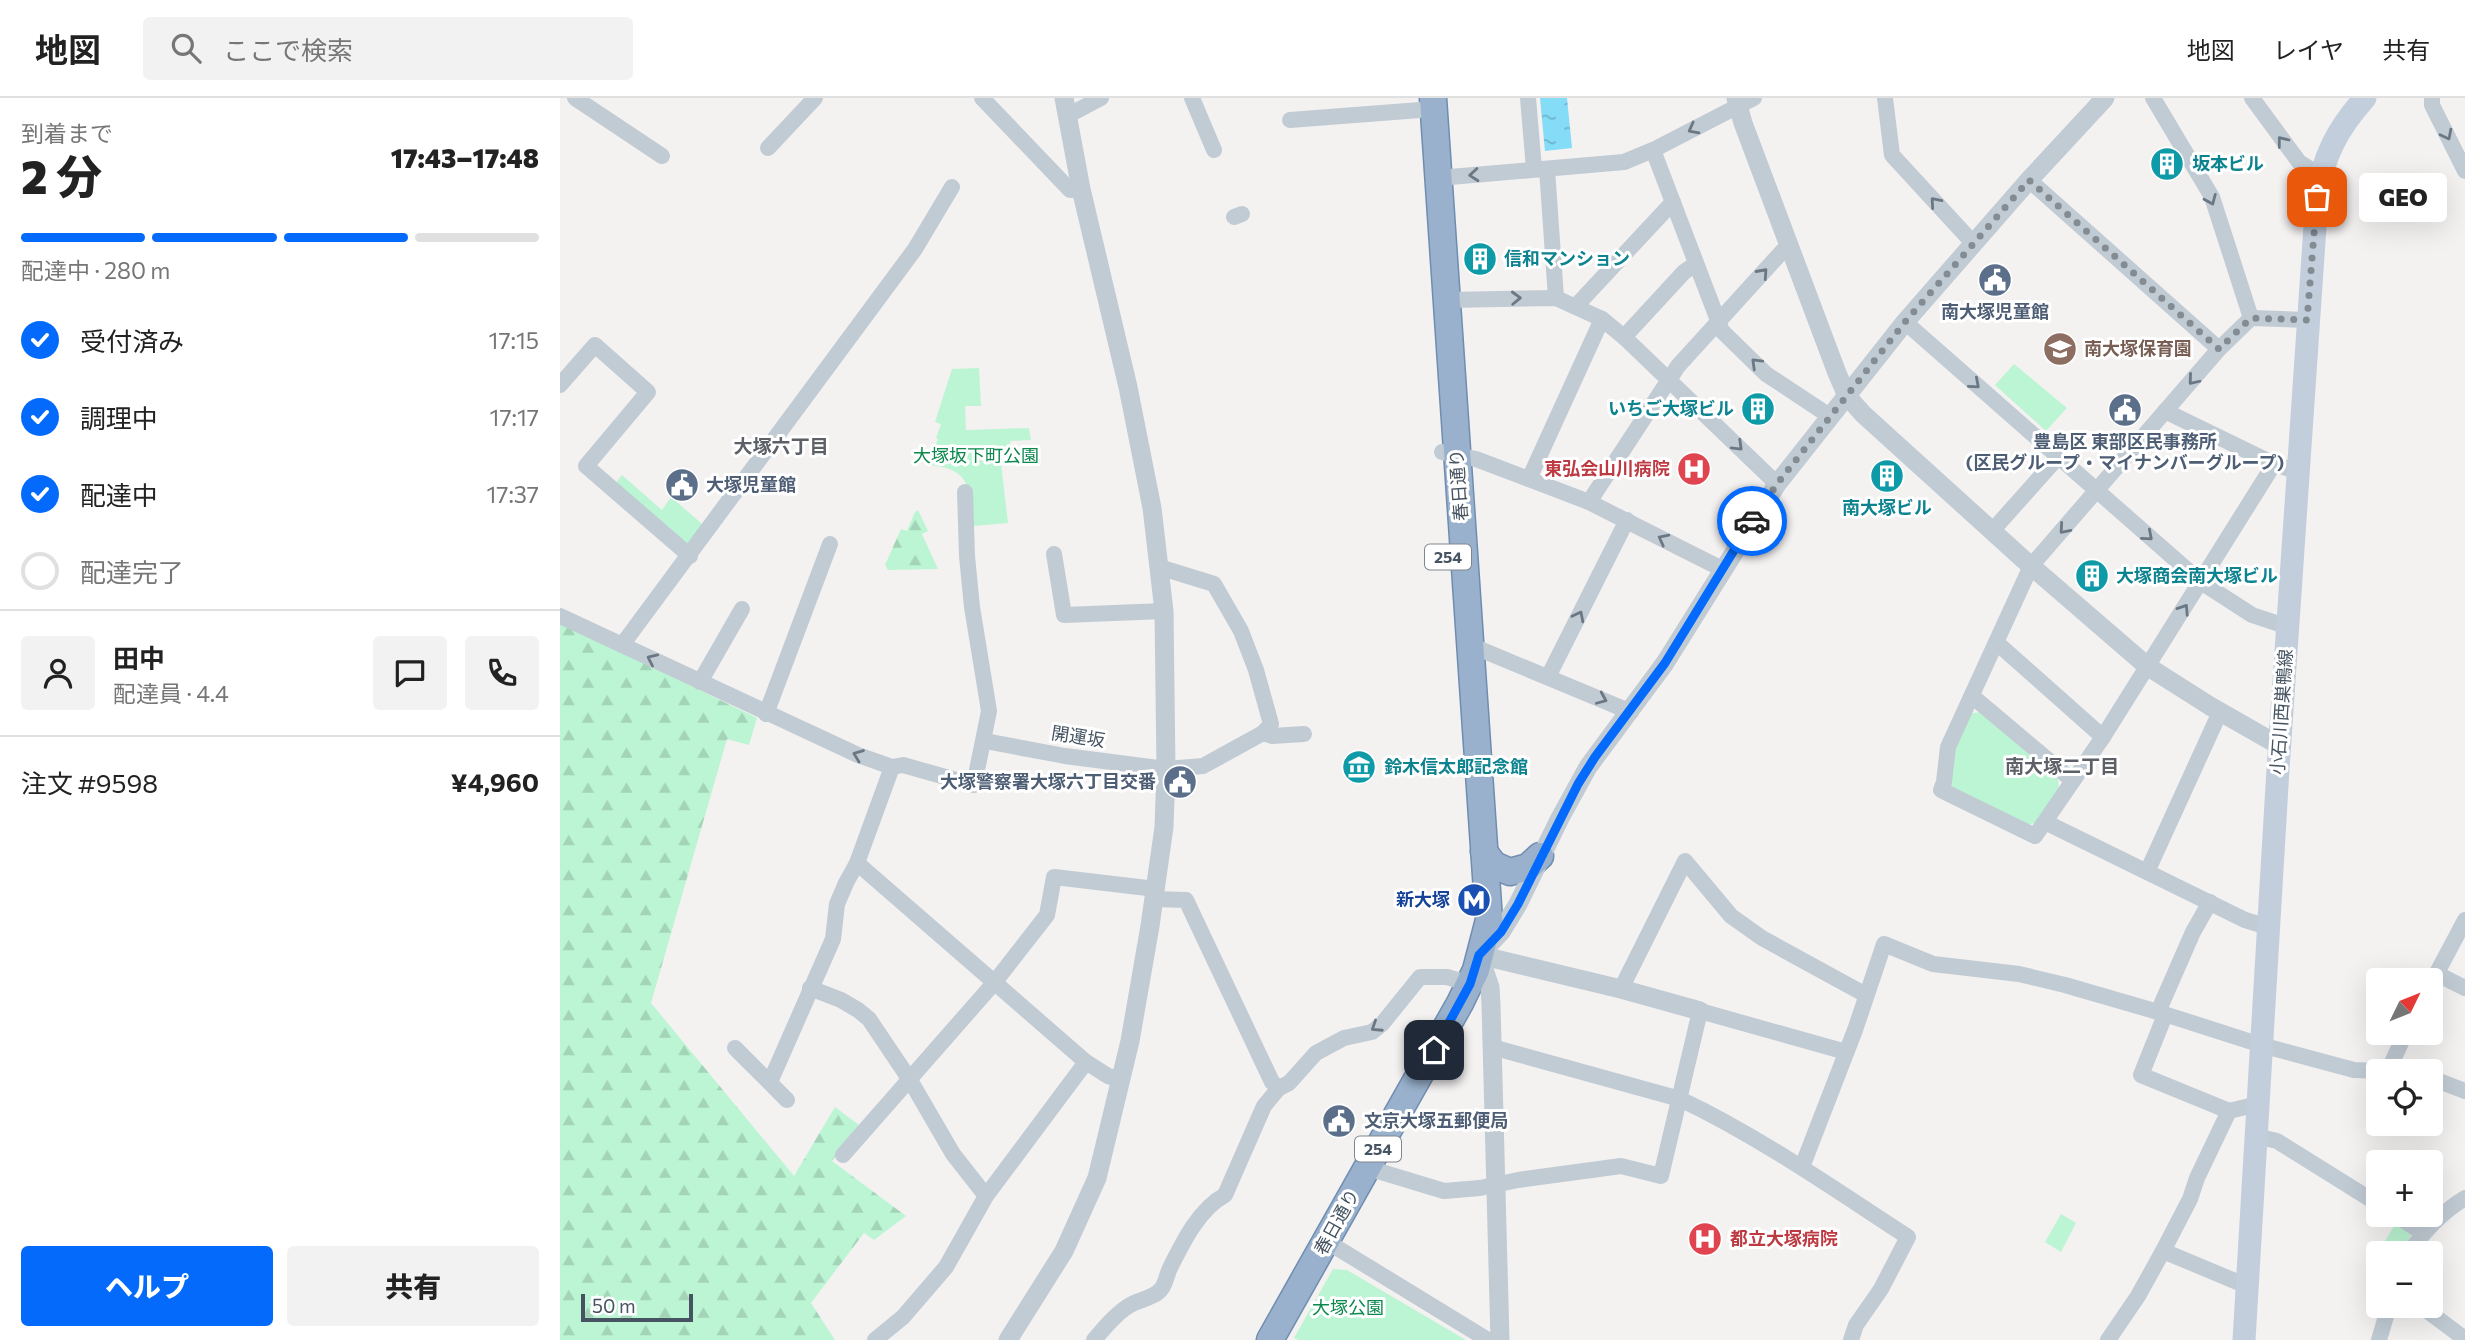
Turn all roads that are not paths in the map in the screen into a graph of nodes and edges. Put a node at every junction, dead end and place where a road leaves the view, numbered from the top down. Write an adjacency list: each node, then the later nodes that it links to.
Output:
1 (815, 98): 17 (street)
2 (982, 98): 27 (street)
3 (1101, 98): 15 (street)
4 (1192, 98): 18 (street)
5 (1528, 98): 21 (street)
6 (1885, 98): 29 (street, one-way to 6)
7 (2105, 98): 25 (street)
8 (2153, 98): 35 (street, one-way to 35)
9 (2252, 98): 23 (street, one-way to 9)
10 (2365, 98): 23 (main road, 小石川西巣鴨線)
11 (2432, 98): 22 (street, one-way to 22)
12 (585, 101): 20 (street)
13 (1742, 101): 19 (street, one-way to 19); 30 (street)
14 (1424, 102): 16 (street); 24 (highway, 春日通り / 254); 47 (highway, 春日通り / 254)
15 (1066, 107): 27 (street)
16 (1290, 120)
17 (768, 148)
18 (1214, 150)
19 (1653, 150): 21 (street); 28 (street)
20 (662, 156)
21 (1541, 169): 24 (street, one-way to 24); 32 (street)
22 (2465, 172)
23 (2320, 175): 37 (main road, 小石川西巣鴨線)
24 (1438, 178): 33 (highway, 春日通り / 254)
25 (2029, 180): 29 (street); 41 (street)
26 (952, 187): 60 (street)
27 (1081, 189): 62 (street)
28 (1673, 202): 31 (street); 34 (street)
29 (1973, 243): 39 (street)
30 (1788, 245): 38 (street, one-way to 30); 44 (street)
31 (1696, 264): 38 (street); 40 (street)
32 (1556, 298): 33 (street, one-way to 32); 34 (street)
33 (1448, 300): 47 (highway, 春日通り / 254)
34 (1576, 306): 36 (street)
35 (2251, 318): 37 (street); 41 (street)
36 (1602, 319): 40 (street); 51 (street)
37 (2307, 320): 50 (main road, 小石川西巣鴨線)
38 (1718, 322): 42 (street); 46 (street, one-way to 38)
39 (1905, 322): 44 (street); 48 (street, one-way to 48)
40 (1624, 337): 42 (street)
41 (2219, 349): 45 (street, one-way to 45)
42 (1668, 379): 52 (street, one-way to 52); 55 (street)
43 (560, 385): 60 (street)
44 (1847, 396): 46 (street); 57 (street)
45 (2165, 411): 49 (street); 53 (street)
46 (1831, 417): 52 (street)
47 (1449, 453): 51 (street); 71 (highway, 春日通り / 254); 96 (highway, 春日通り / 254)
48 (2058, 457): 53 (street); 57 (street)
49 (2274, 464): 50 (street); 64 (street)
50 (2298, 472): 68 (main road, 小石川西巣鴨線)
51 (1529, 479): 55 (street)
52 (1777, 484): 63 (street)
53 (2096, 491): 61 (street, one-way to 61); 64 (street, one-way to 64)
54 (965, 492): 82 (street)
55 (1589, 502): 56 (street)
56 (1627, 520): 63 (street, one-way to 56); 73 (street, one-way to 56)
57 (1992, 531): 61 (street)
58 (830, 544): 78 (street)
59 (1054, 554): 66 (street)
60 (690, 556): 70 (street)
61 (2031, 566): 69 (street); 72 (street)
62 (1158, 567): 66 (street); 79 (street)
63 (1724, 570): 76 (street)
64 (2201, 582): 68 (street); 72 (street, one-way to 64)
65 (741, 610): 74 (street)
66 (1164, 611): 85 (street)
67 (560, 616): 70 (street)
68 (2288, 627): 83 (main road, 小石川西巣鴨線)
69 (1997, 643): 75 (street); 81 (street)
70 (622, 645): 74 (street, one-way to 70)
71 (1470, 645): 73 (street); 88 (highway, 春日通り / 254)
72 (2147, 666): 77 (street); 81 (street)
73 (1548, 677): 76 (street, one-way to 76)
74 (700, 682): 78 (street)
75 (1972, 696): 86 (street); 87 (street)
76 (1630, 712): 89 (street)
77 (2220, 712): 83 (street); 91 (street)
78 (766, 714): 84 (street, one-way to 78)
79 (1263, 733): 80 (street); 85 (street, 開運坂)
80 (1304, 734)
81 (2103, 737): 86 (street)
82 (985, 741): 84 (street); 85 (street, 開運坂)
83 (2280, 746): 95 (main road, 小石川西巣鴨線)
84 (892, 767): 90 (street)
85 (1166, 769): 92 (street)
86 (2072, 780): 87 (street)
87 (2045, 822): 91 (street)
88 (1484, 852): 89 (highway); 96 (highway, 春日通り / 254)
89 (1540, 856): 96 (street)
90 (858, 863): 99 (street); 101 (street)
91 (2147, 872): 93 (street)
92 (1155, 894): 99 (street); 114 (street); 117 (street)
93 (2210, 902): 95 (street); 106 (street)
94 (2465, 920): 97 (street)
95 (2269, 926): 107 (main road, 小石川西巣鴨線)
96 (1479, 955): 100 (highway, 春日通り / 254); 103 (street); 108 (street)
97 (2440, 968)
98 (2443, 982): 102 (street)
99 (994, 983): 111 (street); 113 (street)
100 (1470, 984): 117 (street, one-way to 117); 126 (highway, 春日通り / 254)
101 (810, 988): 113 (street); 115 (street)
102 (2465, 988)
103 (1620, 989): 104 (street); 105 (street)
104 (1866, 995): 106 (street); 110 (street)
105 (1700, 1011): 110 (street); 119 (street)
106 (2161, 1013): 107 (street); 122 (street)
107 (2262, 1045): 112 (street); 121 (main road, 小石川西巣鴨線)
108 (1492, 1047): 119 (street); 127 (street)
109 (735, 1048): 115 (street)
110 (1846, 1052): 125 (street)
111 (1086, 1062): 114 (street); 128 (street)
112 (2366, 1071)
113 (910, 1080): 124 (street); 128 (street)
114 (1121, 1080): 142 (street)
115 (770, 1082): 120 (street)
116 (2443, 1083): 118 (street)
117 (1279, 1088): 143 (street)
118 (2465, 1091)
119 (1680, 1099): 125 (street); 127 (street)
120 (787, 1100)
121 (2258, 1104): 122 (street); 123 (main road, 小石川西巣鴨線)
122 (2229, 1111): 135 (street)
123 (2256, 1136): 129 (street); 136 (main road, 小石川西巣鴨線)
124 (843, 1155)
125 (1802, 1167): 147 (street)
126 (1368, 1168): 127 (street); 133 (highway, 春日通り / 254)
127 (1495, 1185): 146 (street)
128 (986, 1196): 141 (street)
129 (2366, 1197)
130 (2464, 1201): 132 (street)
131 (2414, 1227): 132 (street)
132 (2423, 1233): 134 (street)
133 (1326, 1241): 144 (highway, 春日通り / 254); 145 (street)
134 (2417, 1241)
135 (2163, 1251): 136 (street); 148 (street)
136 (2247, 1286): 139 (main road, 小石川西巣鴨線)
137 (2385, 1318): 149 (street)
138 (2437, 1318): 140 (street)
139 (2240, 1339)
140 (2465, 1339)
141 (875, 1340)
142 (1008, 1340)
143 (1094, 1340)
144 (1270, 1340)
145 (1488, 1340)
146 (1500, 1340)
147 (1851, 1340)
148 (2108, 1340)
149 (2379, 1340)

